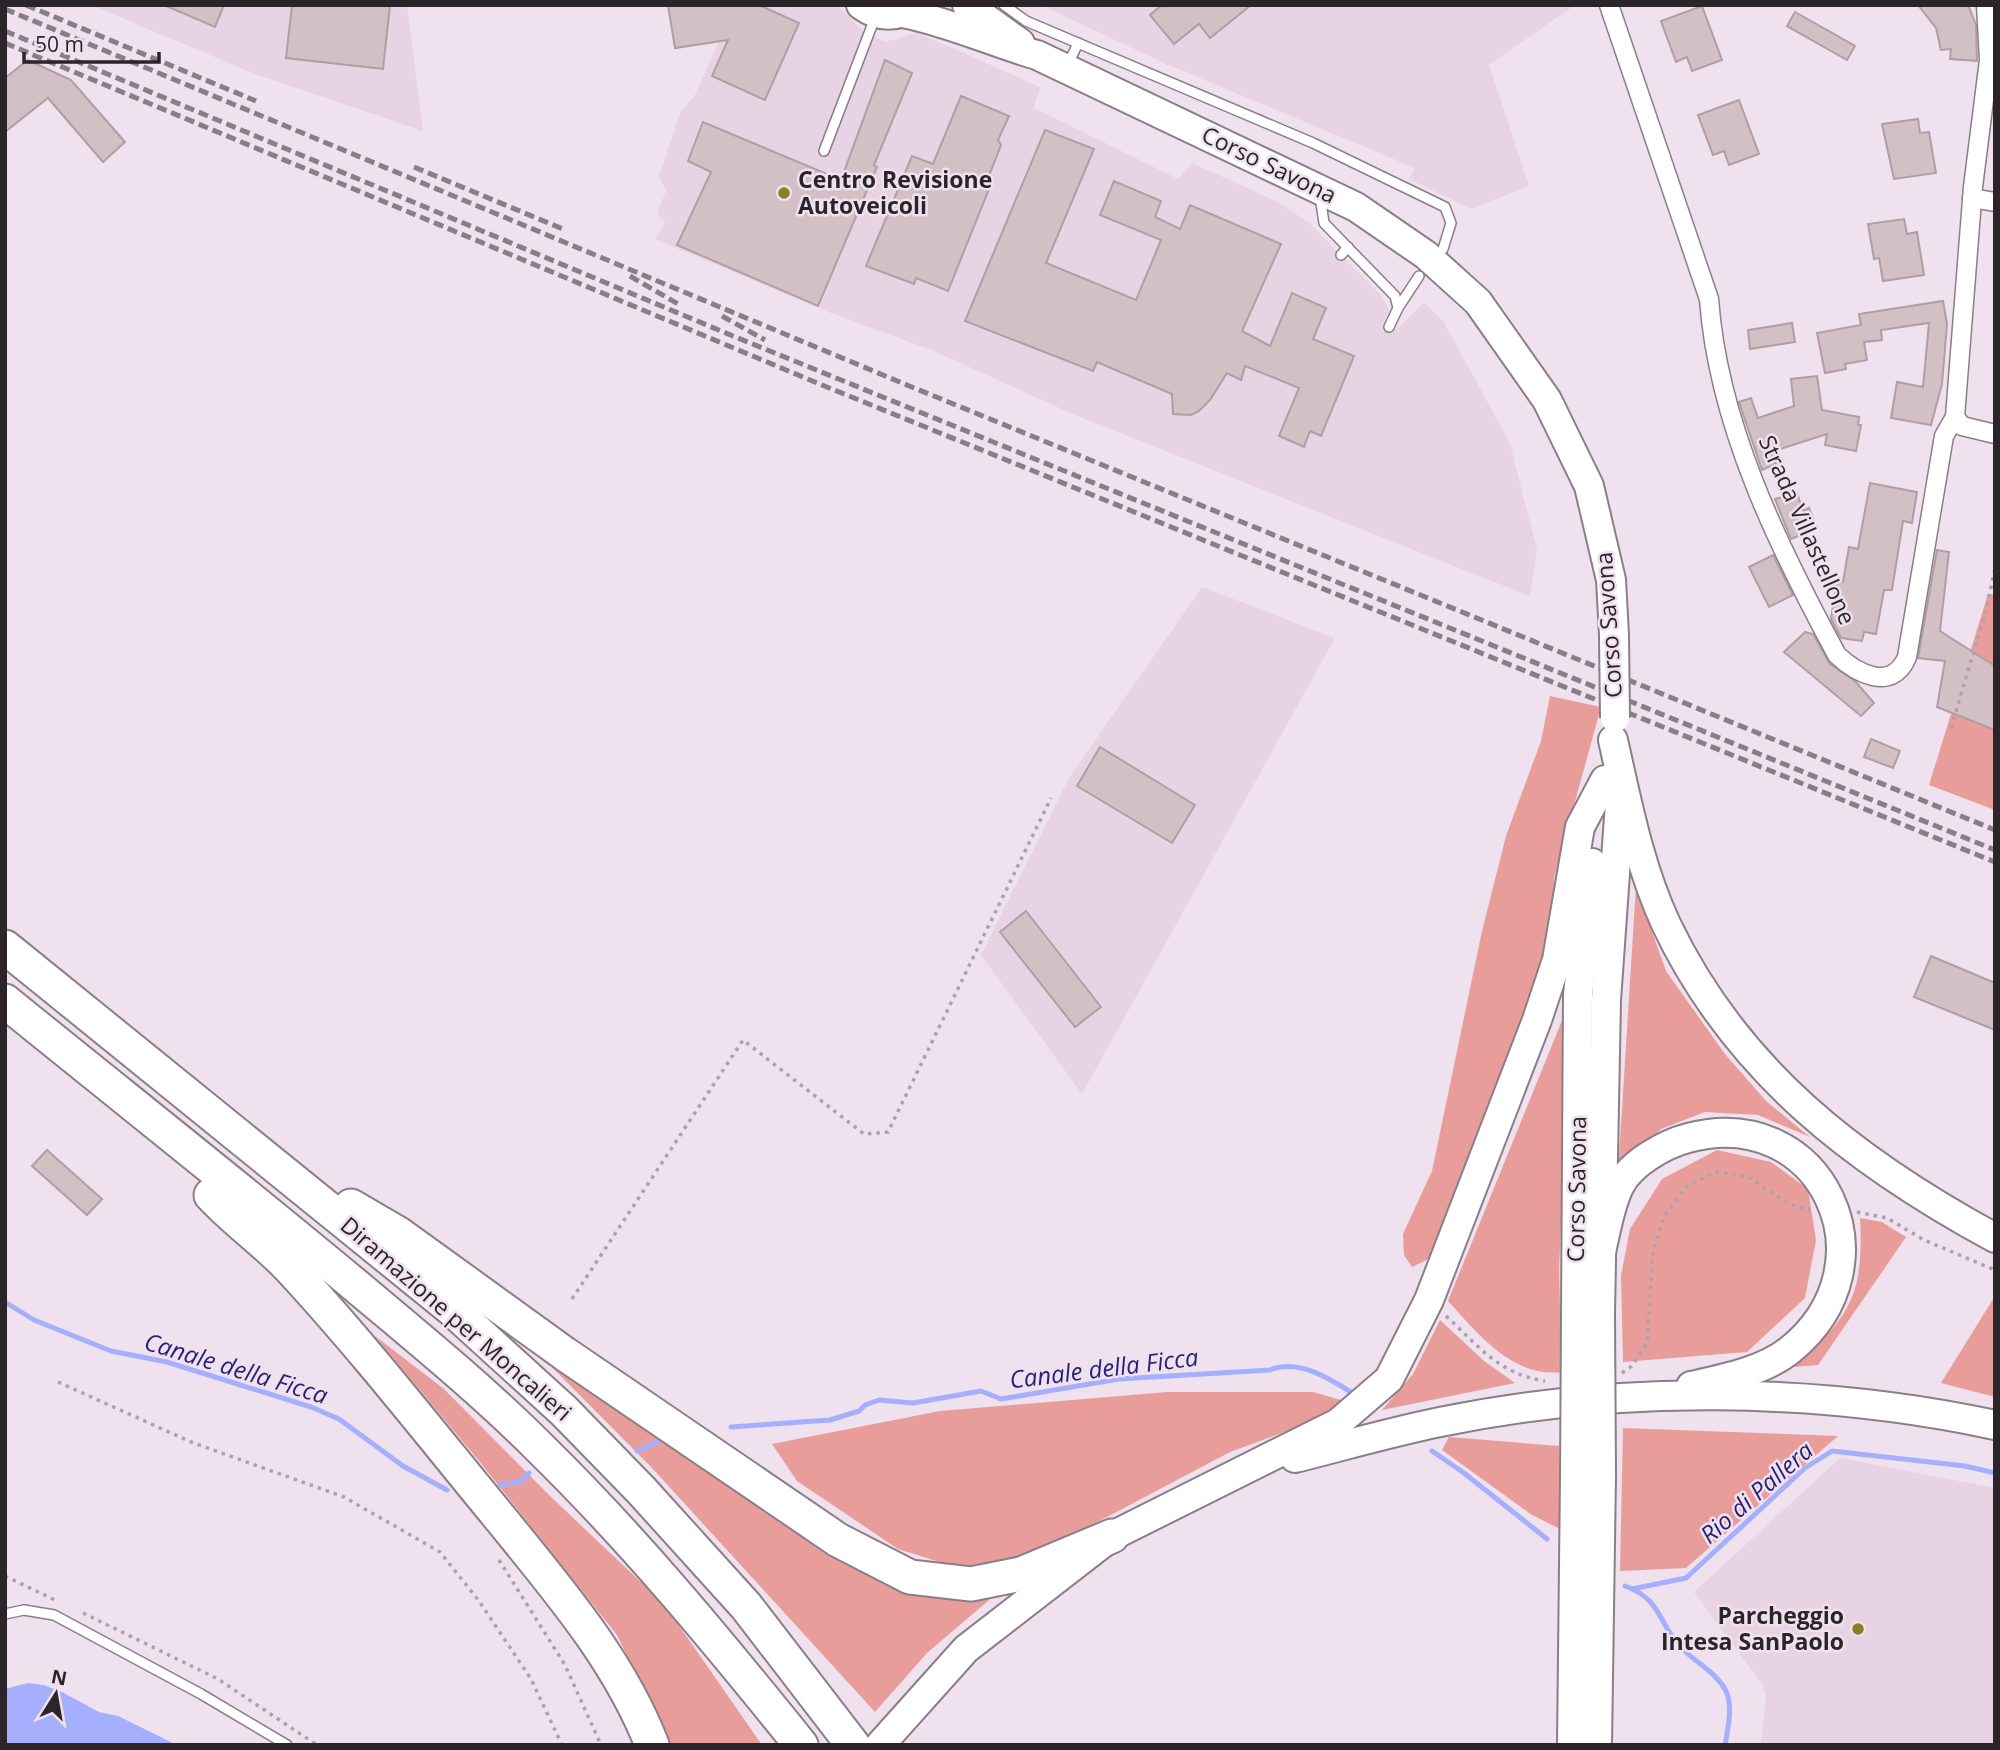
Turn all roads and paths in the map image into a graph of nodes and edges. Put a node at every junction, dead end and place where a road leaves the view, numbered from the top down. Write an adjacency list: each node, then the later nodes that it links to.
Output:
1 (967, 5): 6 (main road, Corso Savona)
2 (1004, 5): 7 (lane)
3 (1609, 5): 18 (street, Strada Villastellone)
4 (889, 9): 6 (main road, Corso Savona); 8 (lane)
5 (1985, 10): 10 (street, Strada Villastellone)
6 (1037, 54): 7 (main road, Corso Savona)
7 (1072, 56): 9 (main road, Corso Savona); 13 (lane)
8 (824, 151)
9 (1318, 188): 12 (lane); 22 (main road, Corso Savona, bridge)
10 (1972, 198): 11 (street); 18 (street, Strada Villastellone)
11 (1995, 202)
12 (1348, 247): 14 (lane); 16 (lane)
13 (1443, 249)
14 (1340, 255)
15 (1419, 276): 16 (lane)
16 (1398, 308): 17 (lane)
17 (1389, 327)
18 (1955, 417): 19 (street)
19 (1995, 434)
20 (1995, 568): 21 (path)
21 (1951, 728)
22 (1613, 779): 30 (main road); 31 (main road, Corso Savona); 34 (main road); 35 (main road, Corso Savona)
23 (1051, 798): 33 (path)
24 (5, 947): 27 (highway, Diramazione per Moncalieri)
25 (5, 1001): 26 (highway, Diramazione per Moncalieri)
26 (95, 1074): 55 (highway); 56 (highway, Diramazione per Moncalieri)
27 (254, 1149): 45 (highway); 57 (highway, Diramazione per Moncalieri)
28 (1817, 1211): 36 (path)
29 (1855, 1212): 32 (path)
30 (1995, 1238)
31 (1601, 1252): 35 (main road, Corso Savona); 39 (main road)
32 (1995, 1269)
33 (572, 1299)
34 (1429, 1300): 37 (path); 43 (main road)
35 (1588, 1314): 44 (main road, Corso Savona, bridge)
36 (1609, 1375)
37 (1547, 1381)
38 (58, 1382): 53 (path)
39 (1630, 1399): 40 (main road); 43 (main road)
40 (1912, 1411): 41 (main road); 42 (lane)
41 (1995, 1425)
42 (1995, 1435)
43 (1240, 1473): 45 (main road)
44 (1588, 1475): 59 (main road, Corso Savona); 60 (main road, Corso Savona)
45 (1112, 1536): 58 (main road)
46 (499, 1559): 54 (path)
47 (5, 1576): 48 (path)
48 (59, 1602)
49 (71, 1608): 52 (path)
50 (5, 1615): 51 (lane)
51 (287, 1745)
52 (317, 1745)
53 (562, 1745)
54 (601, 1745)
55 (652, 1745)
56 (801, 1745)
57 (853, 1745)
58 (880, 1745)
59 (1572, 1745)
60 (1597, 1745)

